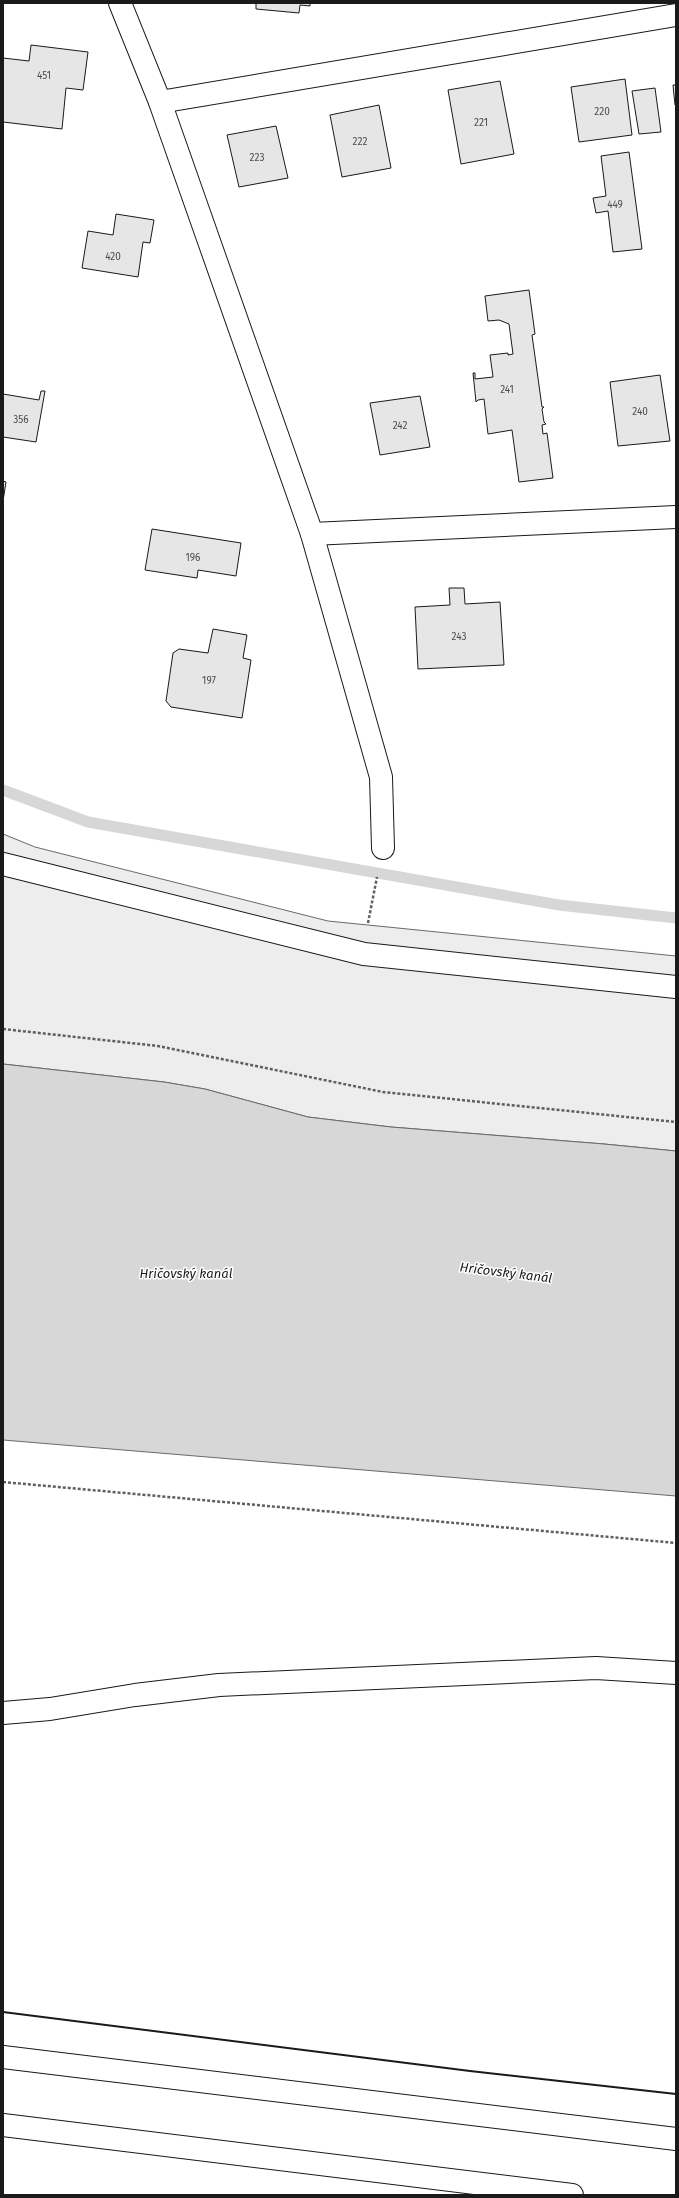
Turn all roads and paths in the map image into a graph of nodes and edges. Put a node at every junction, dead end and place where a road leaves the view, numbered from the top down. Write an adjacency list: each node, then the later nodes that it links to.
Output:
1 (120, 3): 3 (main road)
2 (676, 15): 3 (main road)
3 (160, 102): 5 (main road)
4 (676, 517): 5 (main road)
5 (312, 534): 6 (main road)
6 (383, 848): 8 (path)
7 (3, 864): 9 (main road)
8 (370, 911)
9 (676, 987)
10 (3, 1029): 11 (path)
11 (676, 1122)
12 (3, 1482): 13 (path)
13 (676, 1543)
14 (676, 1673): 15 (main road)
15 (3, 1713)
16 (3, 2056): 18 (main road)
17 (3, 2125): 19 (main road)
18 (676, 2139)
19 (572, 2195)

